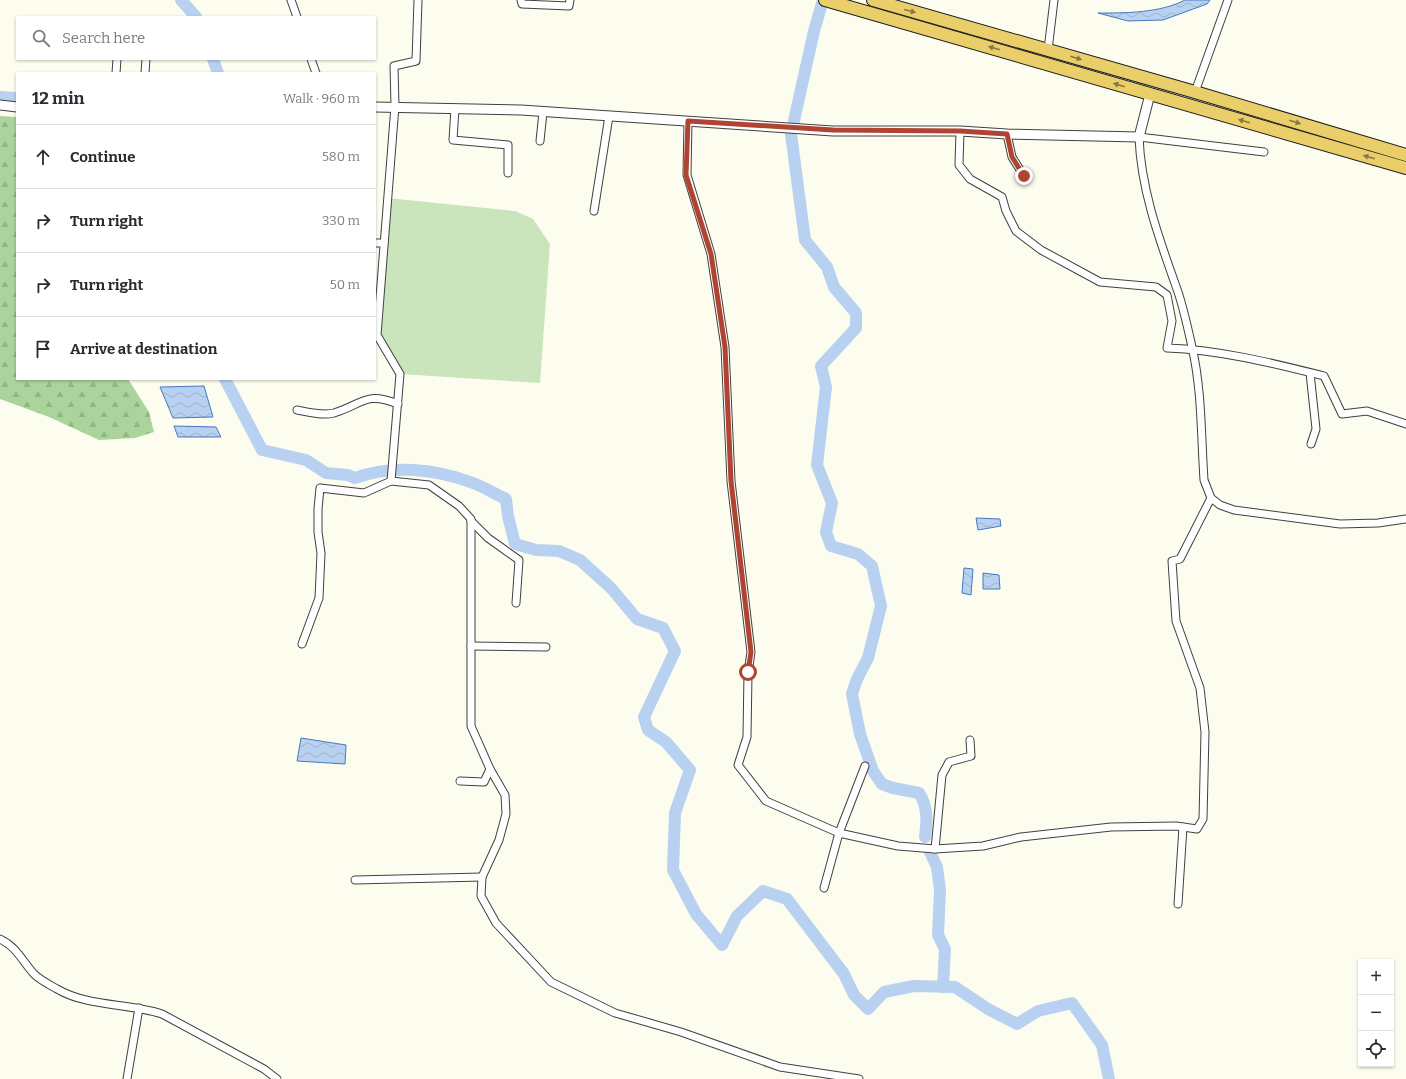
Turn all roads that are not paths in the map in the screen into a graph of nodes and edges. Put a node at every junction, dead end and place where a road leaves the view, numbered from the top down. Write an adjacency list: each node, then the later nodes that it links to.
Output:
1 (291, 0): 9 (street)
2 (418, 0): 20 (street)
3 (521, 0): 4 (street)
4 (570, 0)
5 (825, 0): 18 (highway, one-way to 5)
6 (873, 0): 10 (highway, one-way to 10)
7 (1054, 0): 10 (street)
8 (1228, 0): 17 (street)
9 (297, 16)
10 (1048, 50): 17 (highway, one-way to 17)
11 (117, 60): 14 (street)
12 (146, 60): 15 (street)
13 (312, 60): 16 (street)
14 (116, 72)
15 (145, 72)
16 (316, 72)
17 (1196, 92): 32 (highway, one-way to 32)
18 (1150, 94): 29 (street); 33 (highway, one-way to 18)
19 (0, 105): 21 (street)
20 (395, 106): 22 (street); 23 (street); 37 (street)
21 (16, 107)
22 (376, 107)
23 (455, 108): 24 (street); 34 (street)
24 (543, 112): 25 (street); 30 (street)
25 (609, 116): 26 (street); 36 (street)
26 (688, 121): 27 (street); 59 (street)
27 (960, 131): 28 (street); 40 (street)
28 (1007, 134): 29 (street); 35 (street)
29 (1139, 137): 31 (street); 40 (street)
30 (540, 141)
31 (1264, 152)
32 (1406, 155)
33 (1406, 168)
34 (508, 173)
35 (1024, 176)
36 (594, 211)
37 (384, 243): 38 (street); 39 (street)
38 (376, 244)
39 (379, 266): 42 (street)
40 (1192, 349): 41 (street); 47 (street)
41 (1310, 372): 44 (street); 45 (street)
42 (398, 404): 43 (street); 46 (street)
43 (297, 410)
44 (1406, 424)
45 (1311, 444)
46 (391, 481): 49 (street); 51 (street)
47 (1211, 498): 48 (street); 58 (street)
48 (1406, 519)
49 (471, 521): 50 (street); 52 (street)
50 (516, 603)
51 (302, 644)
52 (471, 646): 53 (street); 56 (street)
53 (546, 647)
54 (970, 740): 60 (street)
55 (865, 766): 59 (street)
56 (490, 769): 57 (street); 61 (street)
57 (460, 781)
58 (1183, 827): 60 (street); 64 (street)
59 (839, 834): 60 (street); 63 (street)
60 (935, 848)
61 (482, 877): 62 (street); 69 (street)
62 (355, 880)
63 (824, 888)
64 (1178, 904)
65 (0, 939): 66 (street)
66 (139, 1008): 67 (street); 68 (street)
67 (127, 1079)
68 (277, 1079)
69 (859, 1079)

